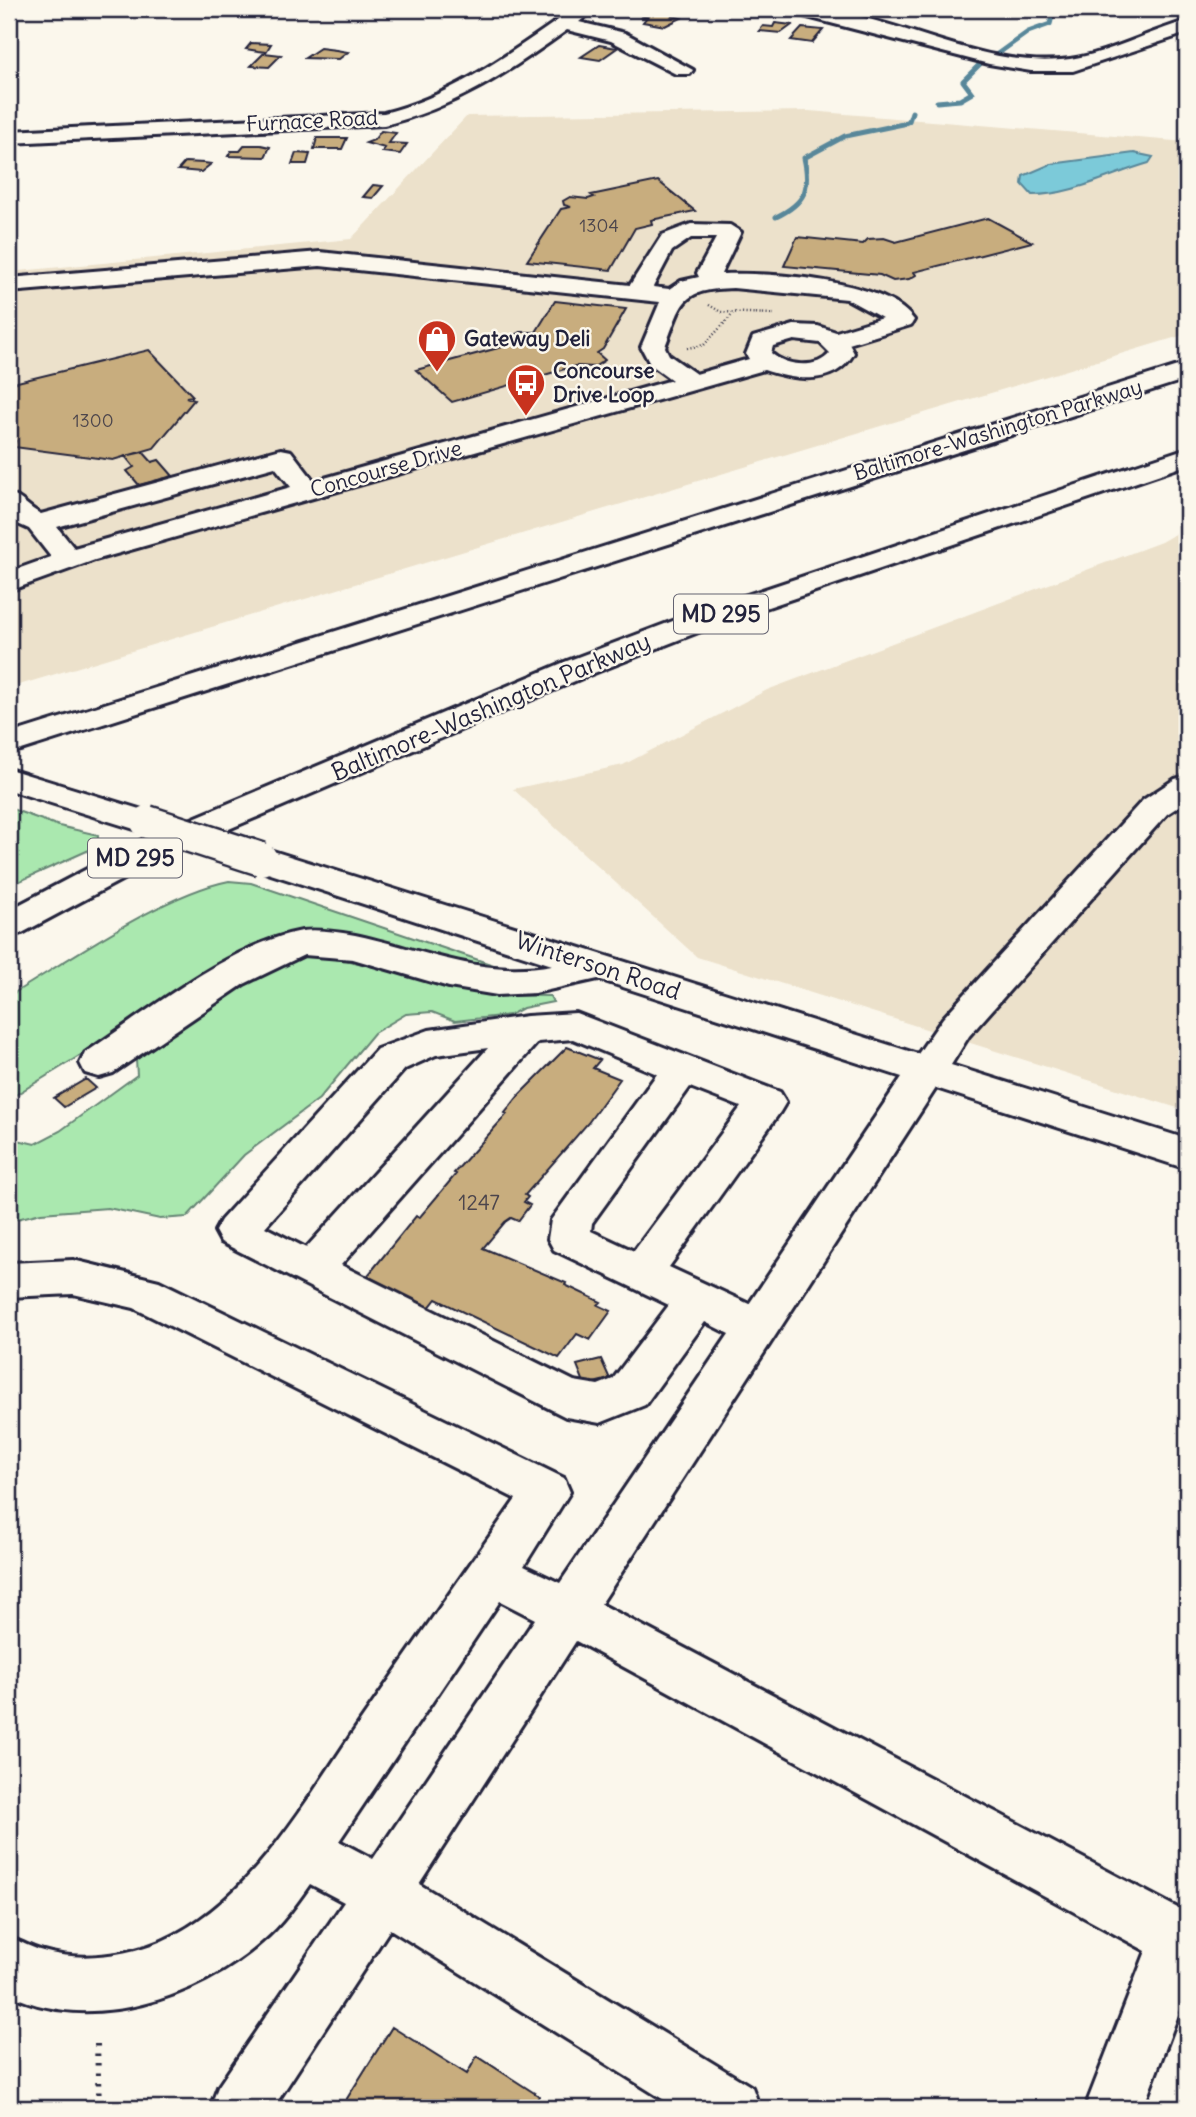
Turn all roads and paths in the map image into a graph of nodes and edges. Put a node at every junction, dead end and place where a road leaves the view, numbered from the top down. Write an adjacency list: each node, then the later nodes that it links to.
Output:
1 (586, 9): 3 (main road, Furnace Road)
2 (798, 9): 4 (main road)
3 (564, 24): 5 (main road); 6 (main road, Furnace Road)
4 (1187, 27)
5 (683, 70)
6 (9, 137)
7 (712, 279): 9 (main road); 10 (main road); 12 (main road)
8 (9, 285): 9 (main road)
9 (638, 293): 10 (main road)
10 (676, 297): 16 (main road)
11 (733, 313): 13 (path)
12 (833, 341): 14 (main road); 14 (main road, Concourse Drive)
13 (678, 350)
14 (766, 362): 16 (main road, Concourse Drive)
15 (1187, 371): 17 (main road, Baltimore-Washington Parkway)
16 (692, 383): 19 (main road, Concourse Drive)
17 (1029, 421): 22 (main road, Baltimore-Washington Parkway); 27 (main road)
18 (1187, 456): 30 (main road, Baltimore-Washington Parkway / MD 295)
19 (308, 491): 21 (main road); 23 (main road, Concourse Drive)
20 (9, 502): 21 (main road)
21 (39, 523): 23 (main road)
22 (669, 534): 25 (main road); 26 (main road, Baltimore-Washington Parkway)
23 (68, 560): 24 (main road, Concourse Drive)
24 (9, 582)
25 (9, 729)
26 (9, 744)
27 (9, 771)
28 (9, 779): 33 (main road, Winterson Road, bridge)
29 (1187, 786): 37 (main road)
30 (267, 802): 31 (main road, Baltimore-Washington Parkway / MD 295); 32 (main road)
31 (9, 925)
32 (9, 944)
33 (599, 967): 35 (main road); 37 (main road, Winterson Road)
34 (527, 1029): 36 (main road); 39 (main road); 39 (main road)
35 (99, 1063)
36 (682, 1069): 40 (main road); 40 (main road)
37 (929, 1072): 38 (main road, Winterson Road); 43 (main road)
38 (1187, 1154)
39 (312, 1270): 42 (main road)
40 (642, 1273): 42 (main road)
41 (9, 1280): 44 (main road)
42 (697, 1300): 43 (main road)
43 (758, 1328): 45 (main road)
44 (493, 1574): 45 (main road); 46 (main road)
45 (569, 1612): 47 (main road); 53 (main road)
46 (302, 1850): 47 (main road); 48 (main road)
47 (382, 1893): 51 (main road); 52 (main road)
48 (9, 1965)
49 (97, 2043): 50 (path)
50 (99, 2108)
51 (239, 2108)
52 (732, 2108)
53 (1114, 2108)

